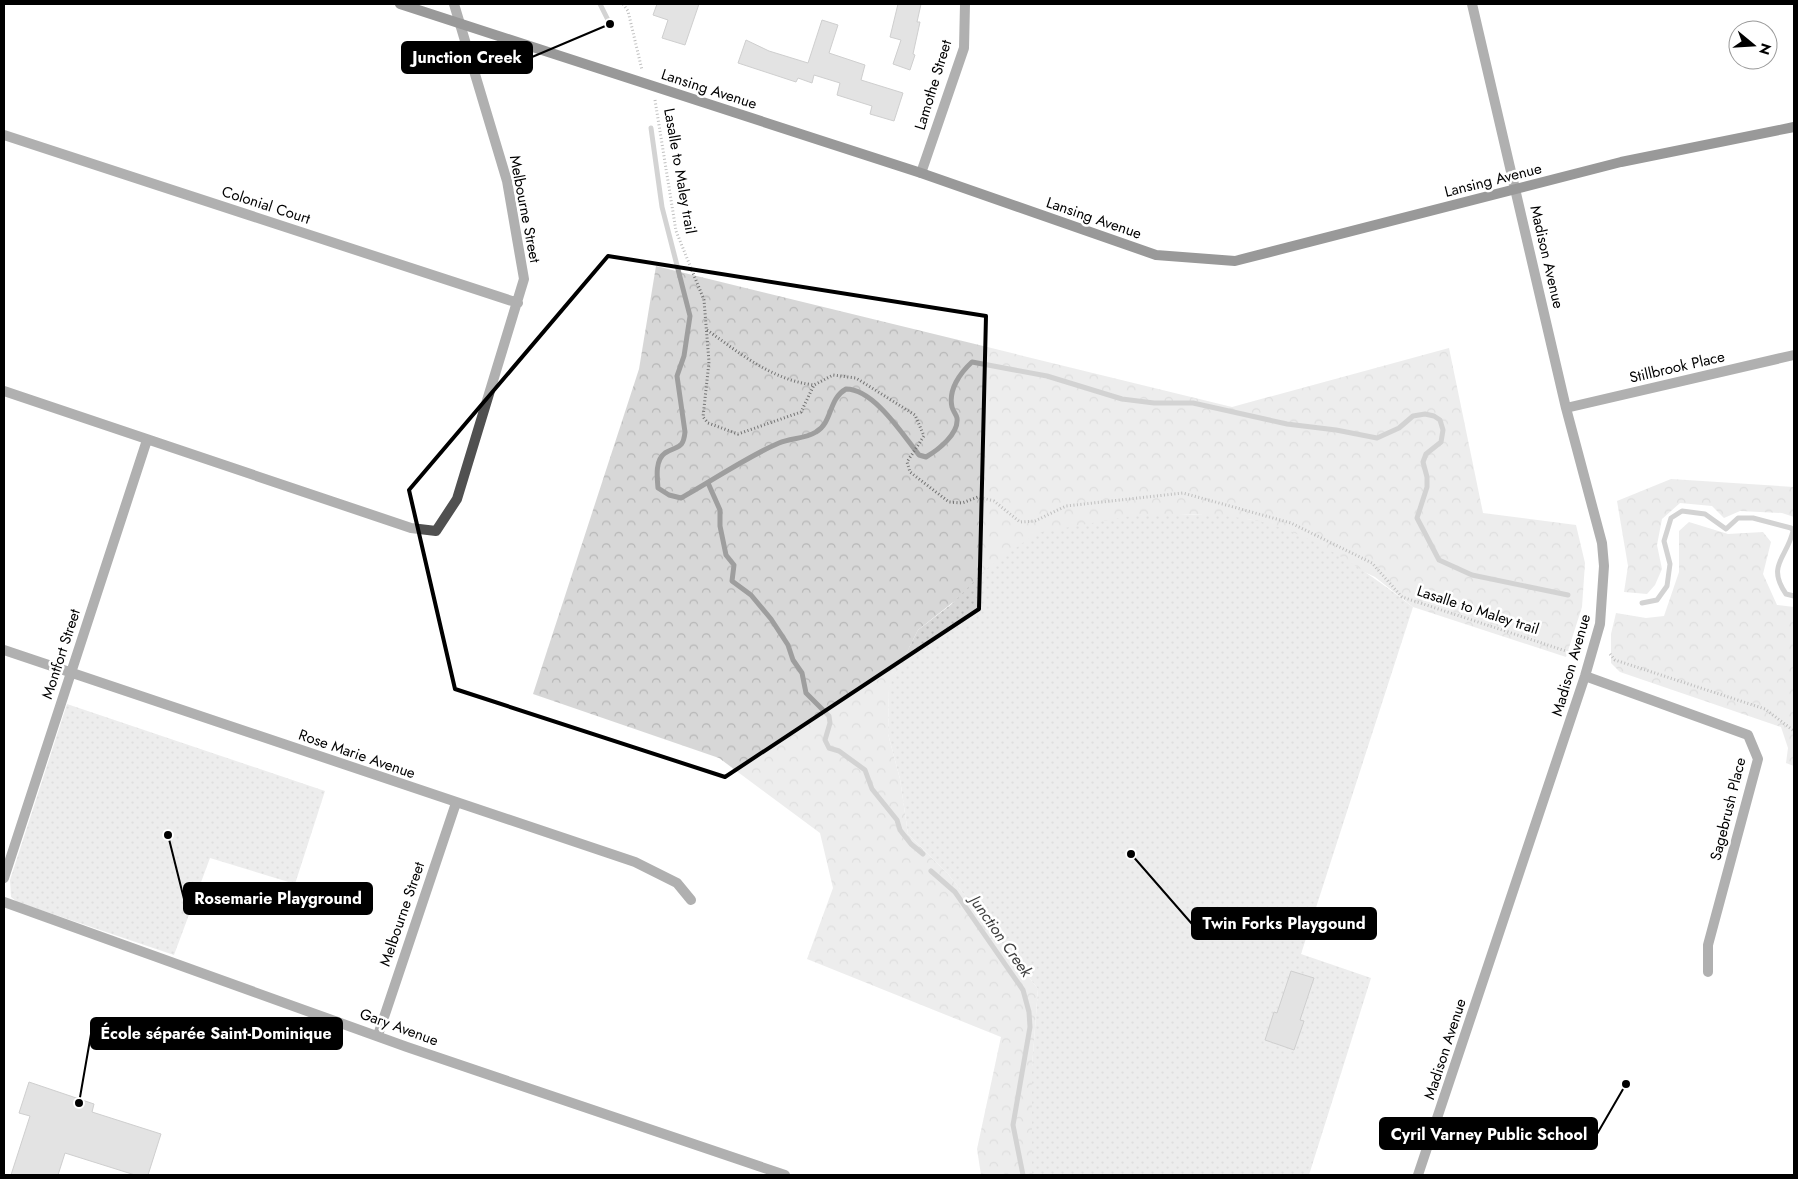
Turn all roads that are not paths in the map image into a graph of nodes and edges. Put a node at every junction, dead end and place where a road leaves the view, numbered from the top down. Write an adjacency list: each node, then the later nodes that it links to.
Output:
1 (400, 4): 5 (street, Lansing Avenue)
2 (454, 4): 5 (street, Melbourne Street)
3 (965, 4): 8 (street, Lamothe Street)
4 (1472, 4): 9 (street, Madison Avenue)
5 (460, 24): 8 (street, Lansing Avenue); 10 (street, Melbourne Street)
6 (1794, 127): 9 (street, Lansing Avenue)
7 (4, 135): 10 (street, Colonial Court)
8 (921, 173): 9 (street, Lansing Avenue)
9 (1516, 190): 13 (street, Madison Avenue)
10 (518, 303): 14 (street, Melbourne Street)
11 (1794, 355): 13 (street, Stillbrook Place)
12 (4, 390): 14 (street)
13 (1566, 408): 17 (street, Madison Avenue)
14 (147, 440): 16 (street, Montfort Street)
15 (4, 650): 16 (street, Rose Marie Avenue)
16 (71, 672): 18 (street, Rose Marie Avenue); 19 (street, Montfort Street)
17 (1585, 676): 22 (street, Sagebrush Place); 25 (street, Madison Avenue)
18 (456, 803): 20 (street, Rose Marie Avenue); 23 (street, Melbourne Street)
19 (4, 878)
20 (691, 900)
21 (4, 902): 23 (street, Gary Avenue)
22 (1708, 972)
23 (378, 1035): 24 (street, Gary Avenue)
24 (785, 1175)
25 (1418, 1175)

